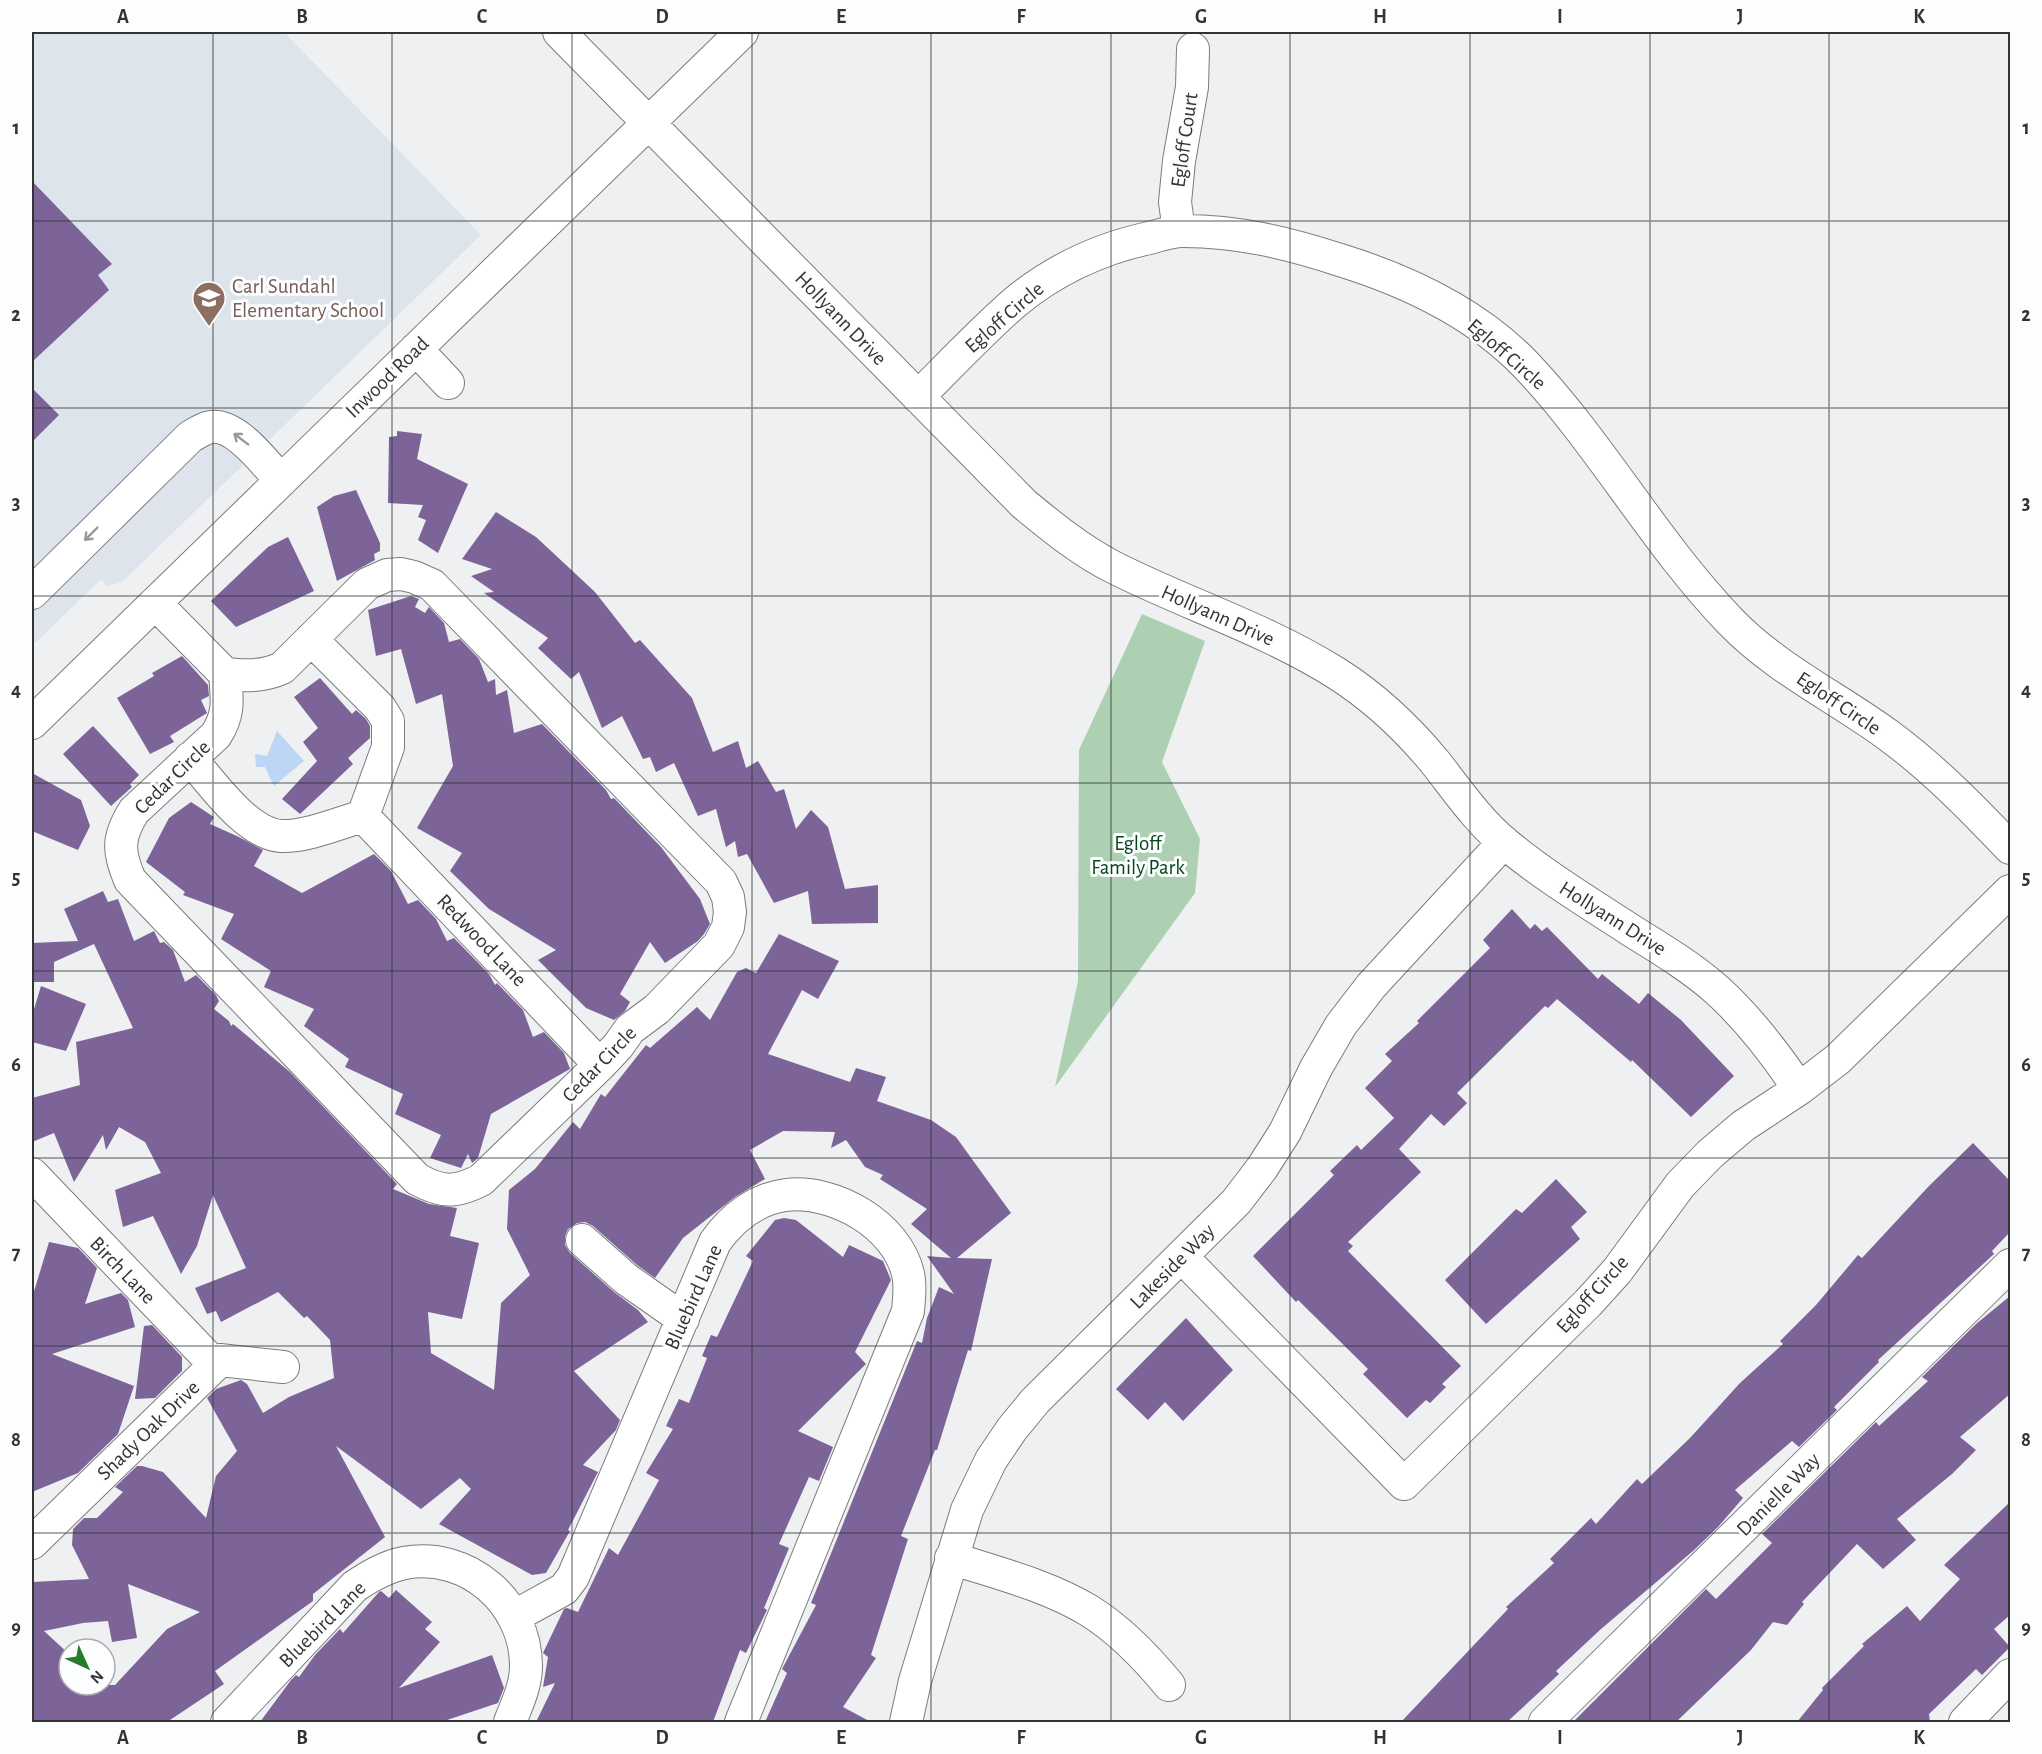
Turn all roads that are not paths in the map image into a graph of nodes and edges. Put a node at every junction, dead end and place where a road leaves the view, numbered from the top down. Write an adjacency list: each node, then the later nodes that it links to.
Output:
1 (559, 32): 4 (street, Hollyann Drive)
2 (742, 32): 4 (street, Inwood Road)
3 (1193, 50): 5 (street, Egloff Court)
4 (649, 123): 6 (street, Inwood Road); 8 (street, Hollyann Drive)
5 (1179, 231): 8 (street, Egloff Circle); 18 (street, Egloff Circle)
6 (416, 349): 7 (street); 9 (street, Inwood Road)
7 (448, 383)
8 (918, 397): 17 (street, Hollyann Drive)
9 (281, 480): 10 (street, one-way to 10); 11 (street, Inwood Road)
10 (32, 593)
11 (155, 603): 13 (street); 14 (street, Inwood Road)
12 (311, 639): 13 (street, Cedar Circle); 16 (street); 20 (street, Cedar Circle)
13 (225, 674): 15 (street, Cedar Circle)
14 (32, 723)
15 (190, 758): 16 (street); 20 (street, Cedar Circle)
16 (363, 816): 20 (street, Redwood Lane)
17 (1504, 842): 21 (street, Hollyann Drive); 24 (street, Lakeside Way)
18 (2010, 848)
19 (2010, 891): 21 (street, Egloff Circle)
20 (600, 1065)
21 (1799, 1089): 24 (street, Egloff Circle)
22 (32, 1174): 27 (street, Birch Lane)
23 (582, 1240): 26 (street)
24 (1182, 1257): 30 (street, Lakeside Way)
25 (2010, 1265): 38 (street, Danielle Way)
26 (682, 1319): 31 (street, Bluebird Lane); 36 (street, Bluebird Lane)
27 (215, 1365): 28 (street, Shady Oak Drive); 29 (street, Shady Oak Drive)
28 (283, 1367)
29 (32, 1543)
30 (951, 1558): 33 (street); 37 (street, Lakeside Way)
31 (514, 1616): 34 (street, Bluebird Lane); 35 (street)
32 (2010, 1675): 39 (street)
33 (1169, 1685)
34 (226, 1722)
35 (510, 1722)
36 (741, 1722)
37 (906, 1722)
38 (1545, 1722)
39 (1965, 1722)

